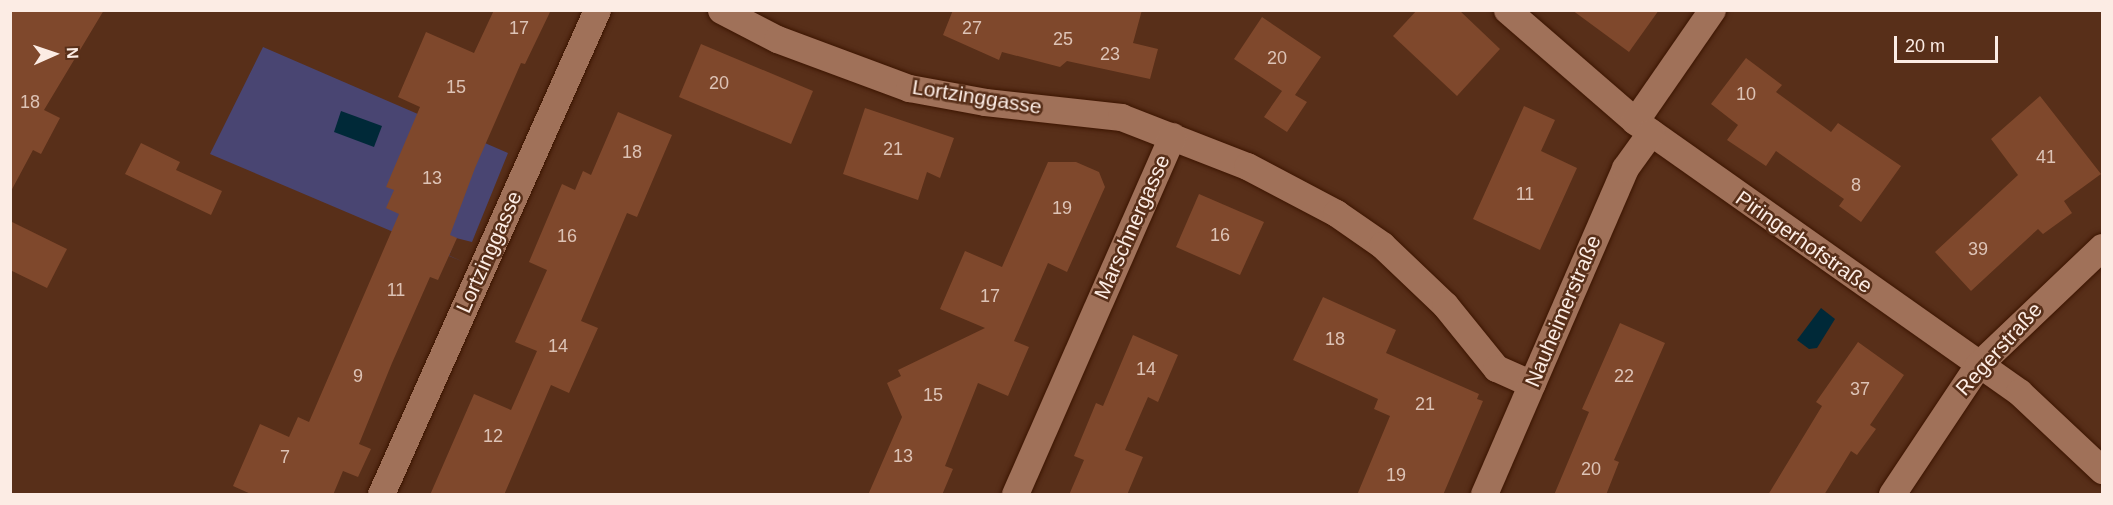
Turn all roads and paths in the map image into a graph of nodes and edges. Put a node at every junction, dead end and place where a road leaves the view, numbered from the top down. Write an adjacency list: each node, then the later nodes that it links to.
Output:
1 (597, 10): 11 (street, Lortzinggasse)
2 (721, 10): 6 (street, Lortzinggasse)
3 (1507, 10): 5 (street, Piringerhofstraße)
4 (1713, 10): 5 (street, Nauheimerstraße)
5 (1643, 127): 8 (street, Piringerhofstraße); 9 (street, Nauheimerstraße)
6 (1172, 136): 9 (street, Marschnergasse); 12 (street, Marschnergasse)
7 (2103, 247): 8 (street, Regerstraße)
8 (1978, 365): 10 (street, Piringerhofstraße); 14 (street, Regerstraße)
9 (1532, 384): 13 (street, Nauheimerstraße)
10 (2103, 470)
11 (381, 495)
12 (1016, 495)
13 (1484, 495)
14 (1892, 495)

